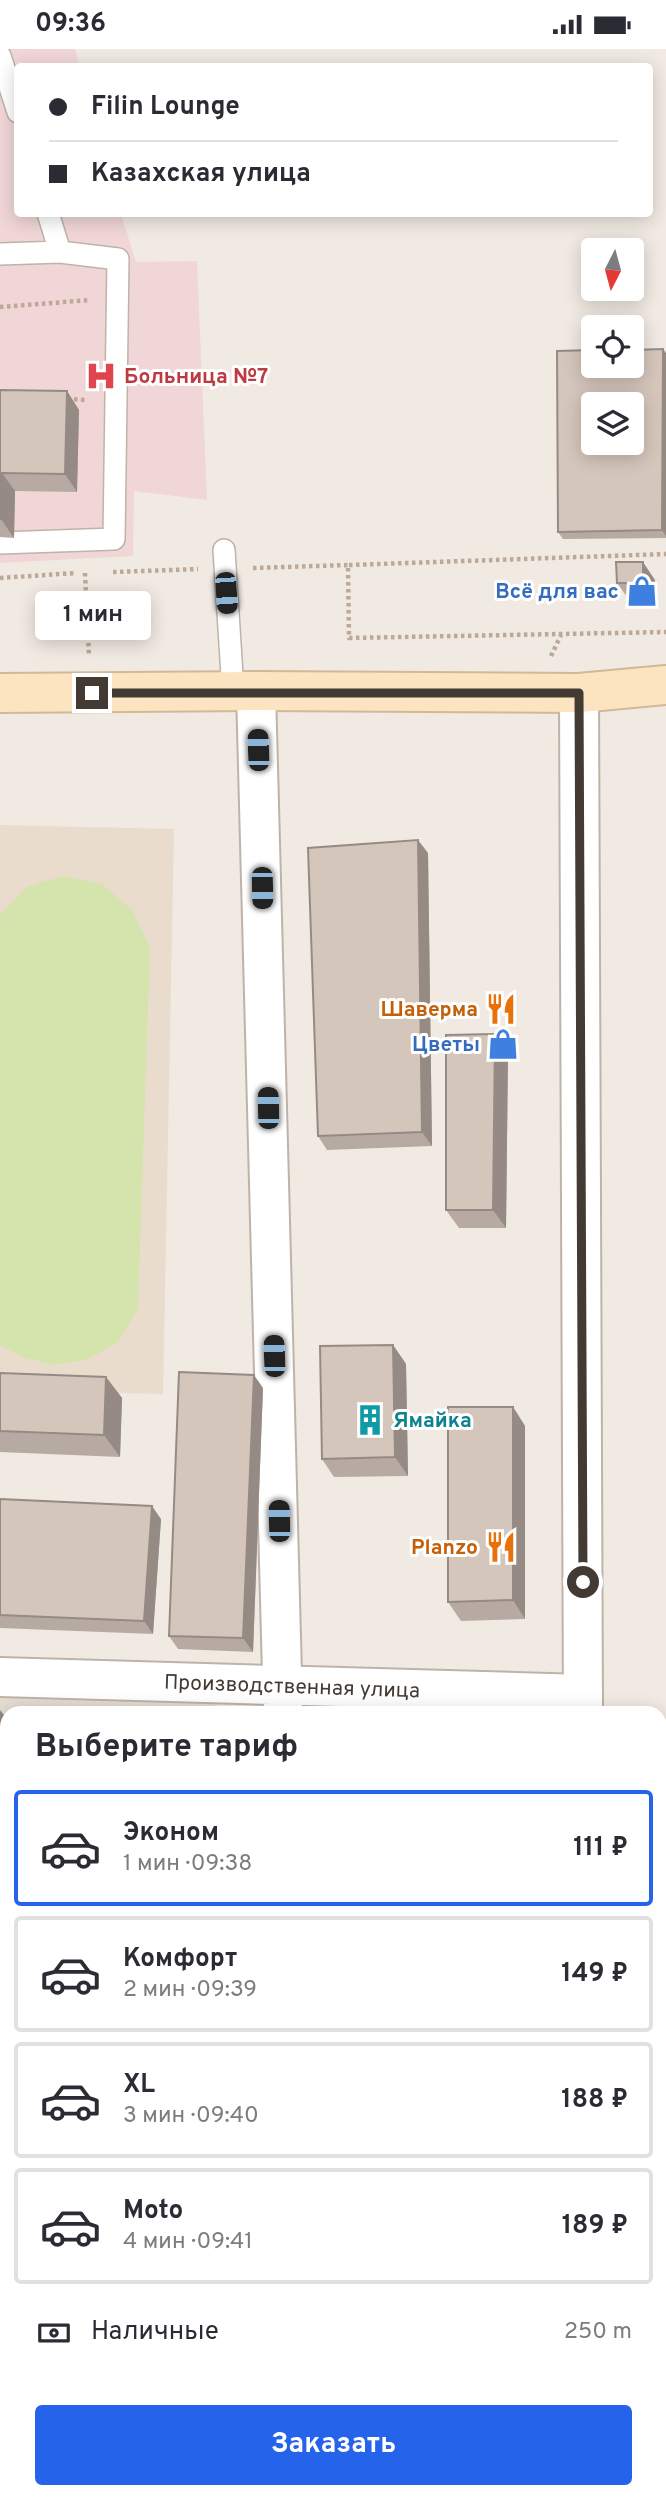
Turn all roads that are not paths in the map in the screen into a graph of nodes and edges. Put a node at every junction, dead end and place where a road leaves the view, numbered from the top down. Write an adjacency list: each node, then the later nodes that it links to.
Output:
1 (0, 56): 2 (lane)
2 (14, 100)
3 (49, 217): 4 (lane)
4 (60, 252): 5 (lane); 6 (lane)
5 (0, 254)
6 (0, 543)
7 (224, 559): 9 (lane)
8 (666, 685): 11 (main road)
9 (245, 691): 10 (main road); 11 (main road); 13 (street)
10 (0, 693)
11 (579, 693): 14 (street)
12 (0, 1677): 13 (street, Производственная улица)
13 (283, 1700): 14 (street, Производственная улица)
14 (583, 1704)

